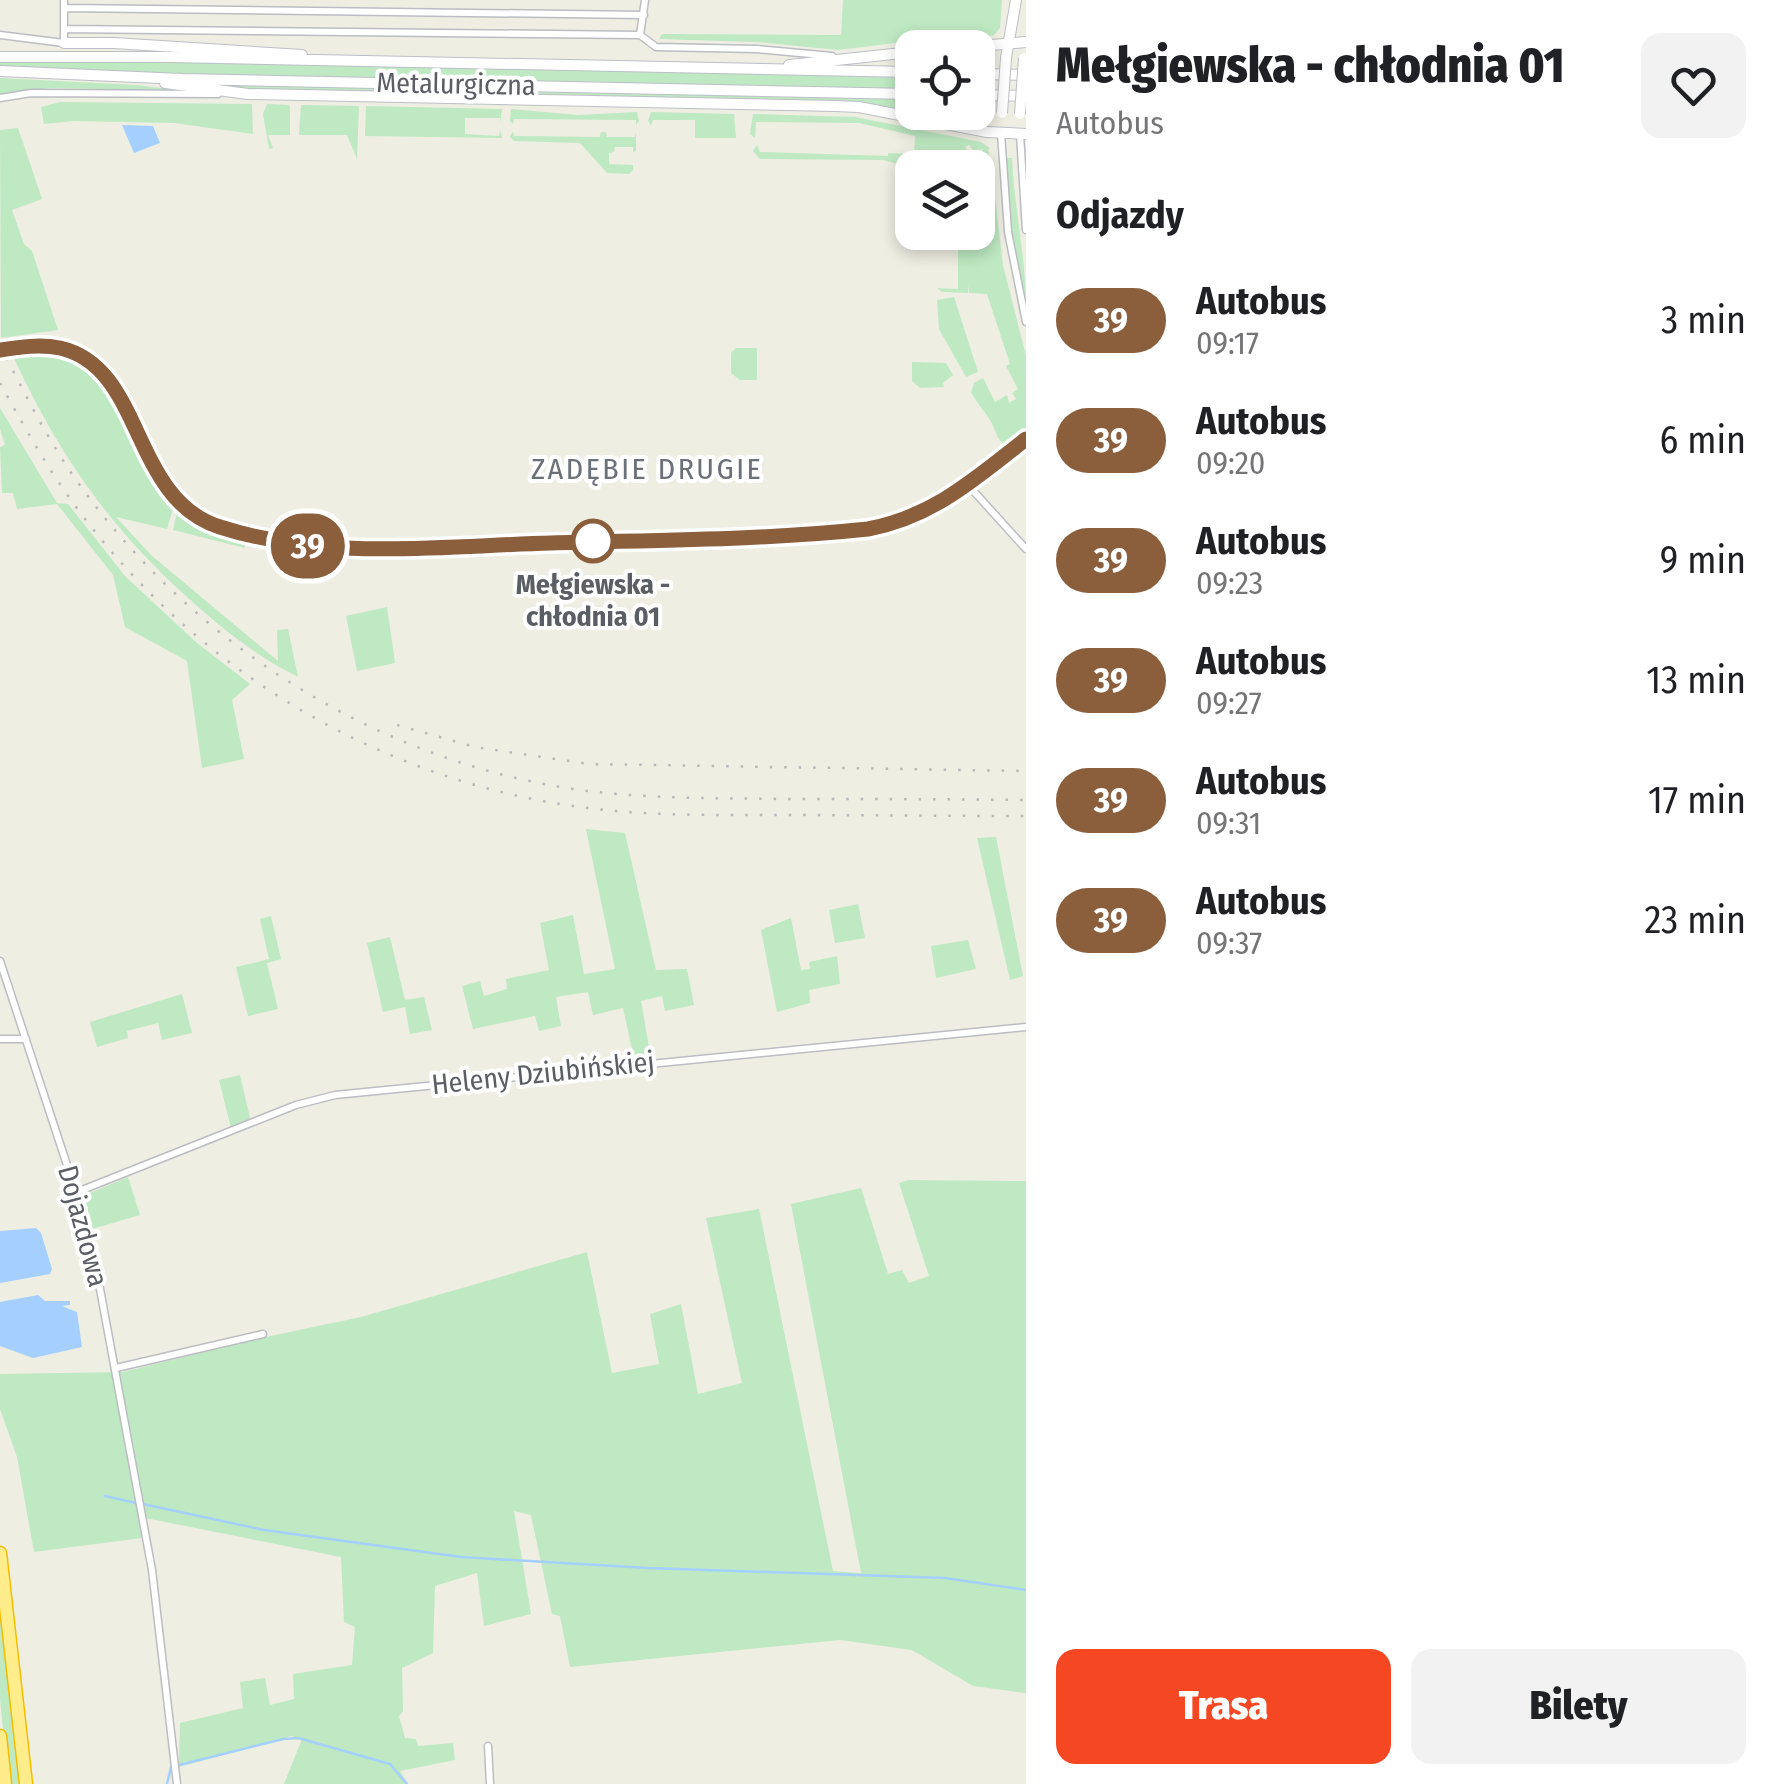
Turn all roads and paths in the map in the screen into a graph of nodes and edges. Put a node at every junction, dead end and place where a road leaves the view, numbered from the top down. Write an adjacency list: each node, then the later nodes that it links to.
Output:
1 (645, 0): 4 (street)
2 (1016, 0): 8 (main road)
3 (64, 4): 4 (street); 5 (street)
4 (644, 15): 7 (street)
5 (64, 29): 7 (street, Metalurgiczna); 9 (street)
6 (0, 35): 9 (street)
7 (640, 35): 14 (street, Metalurgiczna)
8 (1008, 42): 10 (main road); 11 (main road); 28 (main road, bridge)
9 (64, 44): 16 (main road)
10 (995, 44)
11 (1026, 44): 15 (main road)
12 (895, 54): 14 (main road)
13 (0, 57): 16 (main road, Metalurgiczna)
14 (860, 58): 17 (main road)
15 (1024, 58): 29 (main road, bridge)
16 (333, 60): 17 (main road, Metalurgiczna)
17 (758, 69): 19 (main road, Metalurgiczna)
18 (0, 71): 22 (main road, Metalurgiczna)
19 (895, 72)
20 (995, 74): 21 (main road)
21 (1026, 75)
22 (132, 77): 23 (main road); 24 (main road, Metalurgiczna)
23 (248, 94): 27 (street); 28 (main road)
24 (895, 94)
25 (995, 95): 26 (main road)
26 (1026, 96)
27 (0, 98)
28 (1002, 133): 29 (main road); 31 (street)
29 (1023, 134): 30 (street)
30 (1026, 230)
31 (1026, 322)
32 (0, 350): 34 (street)
33 (1026, 439): 34 (street)
34 (968, 485): 35 (street)
35 (1026, 549)
36 (0, 961): 39 (street, Dojazdowa)
37 (1026, 1027): 40 (street, Heleny Dziubińskiej)
38 (0, 1039): 39 (street)
39 (26, 1039): 40 (street, Dojazdowa)
40 (77, 1192): 42 (street, Dojazdowa)
41 (263, 1334): 42 (street)
42 (116, 1368): 48 (street, Dojazdowa)
43 (0, 1554): 47 (highway)
44 (0, 1736): 46 (highway)
45 (488, 1746): 49 (street)
46 (6, 1784)
47 (26, 1784)
48 (177, 1784)
49 (490, 1784)

